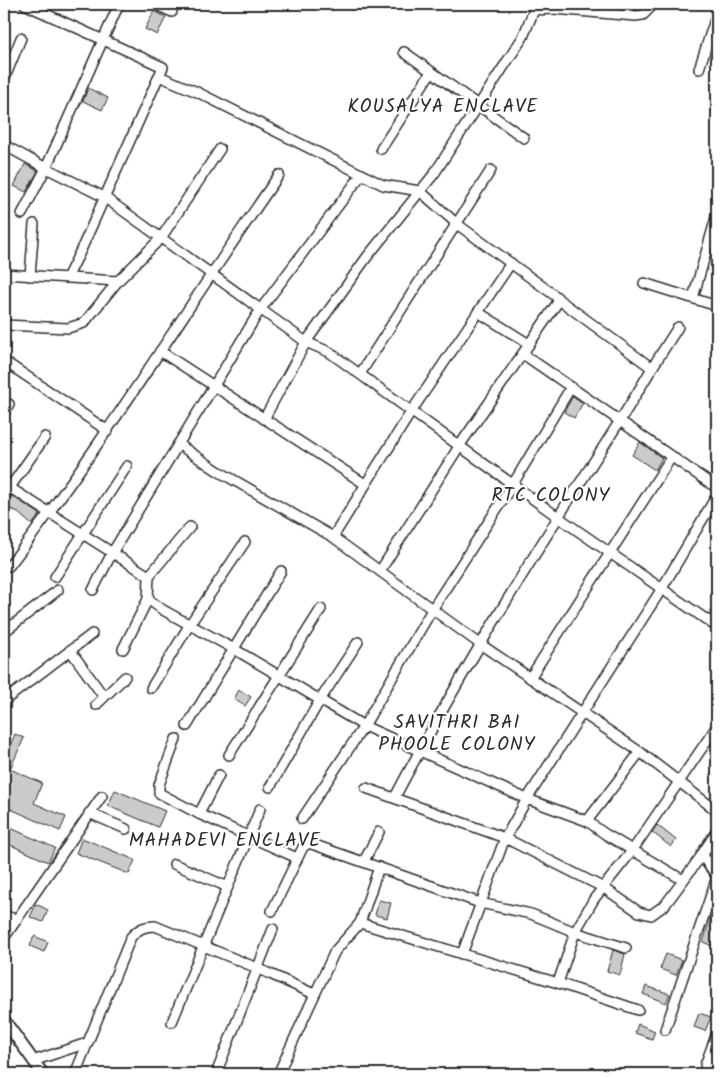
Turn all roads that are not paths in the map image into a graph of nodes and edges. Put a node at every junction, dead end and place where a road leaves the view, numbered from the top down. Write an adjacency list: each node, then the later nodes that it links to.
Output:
1 (24, 4): 8 (street)
2 (119, 4): 8 (street)
3 (154, 4): 5 (street)
4 (654, 4): 14 (street)
5 (172, 12)
6 (717, 12): 10 (street)
7 (21, 38): 13 (street)
8 (103, 39): 12 (street); 19 (street)
9 (404, 52): 11 (street)
10 (699, 69)
11 (431, 72): 14 (street); 18 (street)
12 (159, 76): 21 (street); 24 (street)
13 (4, 80)
14 (479, 106): 15 (street); 23 (street)
15 (524, 138)
16 (4, 145): 19 (street)
17 (220, 149): 29 (street)
18 (381, 149)
19 (46, 168): 24 (street); 25 (street)
20 (491, 170): 28 (street)
21 (362, 174): 23 (street); 41 (street)
22 (279, 175): 32 (street)
23 (420, 191): 28 (street); 45 (street)
24 (104, 198): 29 (street); 35 (street)
25 (22, 214)
26 (717, 214): 30 (street)
27 (34, 224): 34 (street)
28 (458, 224): 31 (street); 51 (street)
29 (161, 238): 32 (street); 36 (street)
30 (714, 239): 38 (street)
31 (511, 263): 39 (street); 42 (street)
32 (210, 273): 41 (street); 47 (street)
33 (4, 274): 34 (street)
34 (30, 276): 35 (street)
35 (67, 278): 36 (street)
36 (118, 281): 43 (street)
37 (644, 283): 38 (street)
38 (693, 298): 40 (street)
39 (558, 300): 46 (street); 50 (street)
40 (717, 306)
41 (260, 310): 45 (street); 52 (street)
42 (478, 312): 46 (street); 54 (street)
43 (4, 325)
44 (678, 327): 50 (street)
45 (306, 342): 51 (street); 55 (street)
46 (529, 344): 48 (street)
47 (160, 351): 52 (street); 57 (street)
48 (523, 354): 53 (street); 60 (street)
49 (4, 361): 57 (street)
50 (652, 368): 56 (street)
51 (360, 374): 54 (street)
52 (214, 386): 55 (street); 59 (street)
53 (571, 387): 56 (street); 64 (street)
54 (411, 412): 60 (street); 63 (street)
55 (264, 418): 63 (street)
56 (621, 423): 61 (street); 70 (street)
57 (108, 431): 69 (street)
58 (45, 437): 65 (street)
59 (178, 444): 73 (street); 75 (street)
60 (460, 445): 64 (street); 79 (street)
61 (672, 456): 66 (street); 76 (street)
62 (127, 466): 72 (street)
63 (365, 484): 73 (street)
64 (513, 484): 70 (street); 86 (street)
65 (7, 486): 68 (street); 69 (street)
66 (717, 488)
67 (717, 495): 84 (street)
68 (4, 496)
69 (51, 512): 72 (street); 77 (street)
70 (558, 517): 76 (street); 94 (street)
71 (190, 527): 80 (street)
72 (82, 533): 75 (street); 81 (street)
73 (333, 538): 79 (street)
74 (245, 542): 89 (street)
75 (112, 553): 80 (street); 83 (street)
76 (611, 554): 84 (street); 100 (street)
77 (9, 566)
78 (281, 571): 96 (street)
79 (380, 571): 86 (street)
80 (149, 576): 85 (street)
81 (55, 577)
82 (58, 590): 91 (street)
83 (94, 590)
84 (661, 590): 90 (street); 106 (street)
85 (148, 598): 89 (street); 95 (street)
86 (433, 608): 94 (street); 108 (street)
87 (321, 609): 98 (street)
88 (717, 614): 90 (street)
89 (190, 624): 96 (street); 101 (street)
90 (714, 625)
91 (4, 632)
92 (92, 634): 97 (street)
93 (358, 642): 103 (street)
94 (480, 644): 100 (street); 111 (street)
95 (123, 649)
96 (234, 649): 98 (street); 107 (street)
97 (70, 650): 102 (street); 104 (street)
98 (278, 676): 103 (street); 113 (street)
99 (125, 677): 102 (street)
100 (530, 678): 106 (street)
101 (151, 688)
102 (104, 697): 105 (street)
103 (320, 700): 108 (street); 116 (street)
104 (4, 701)
105 (96, 705)
106 (584, 713): 112 (street); 120 (street)
107 (187, 726)
108 (364, 726): 111 (street); 125 (street)
109 (717, 726): 115 (street)
110 (176, 739): 124 (street)
111 (419, 752): 119 (street); 120 (street)
112 (640, 752): 115 (street); 126 (street)
113 (229, 754)
114 (219, 775): 124 (street)
115 (678, 782): 122 (street); 132 (street)
116 (270, 787)
117 (366, 788): 119 (street)
118 (102, 796): 123 (street)
119 (394, 797): 131 (street)
120 (527, 799): 126 (street); 131 (street)
121 (260, 809): 130 (street)
122 (717, 811)
123 (89, 813): 127 (street); 145 (street)
124 (199, 814): 130 (street)
125 (302, 818)
126 (587, 821): 132 (street)
127 (126, 829)
128 (379, 832): 135 (street)
129 (717, 832): 133 (street)
130 (248, 837): 134 (street); 140 (street)
131 (505, 838): 141 (street); 142 (street)
132 (632, 851): 139 (street); 141 (street)
133 (702, 855): 138 (street); 139 (street)
134 (298, 858): 135 (street); 143 (street)
135 (364, 861): 137 (street)
136 (174, 864): 140 (street)
137 (379, 867): 142 (street); 146 (street)
138 (717, 876): 159 (street)
139 (683, 880): 141 (street)
140 (228, 887): 150 (street)
141 (604, 888): 148 (street)
142 (480, 903): 148 (street); 152 (street)
143 (272, 911)
144 (4, 915): 145 (street)
145 (16, 920): 149 (street)
146 (360, 923): 152 (street); 155 (street)
147 (273, 929): 153 (street)
148 (575, 932): 151 (street); 154 (street)
149 (4, 938)
150 (203, 946): 153 (street); 158 (street); 161 (street)
151 (626, 948)
152 (462, 954): 154 (street)
153 (257, 968): 155 (street); 166 (street)
154 (558, 983): 156 (street)
155 (314, 994): 167 (street)
156 (638, 1010)
157 (4, 1020): 162 (street)
158 (172, 1022)
159 (665, 1030)
160 (717, 1033): 163 (street)
161 (88, 1043): 162 (street); 165 (street)
162 (33, 1061): 164 (street)
163 (705, 1065)
164 (43, 1074)
165 (75, 1074)
166 (216, 1074)
167 (278, 1074)

